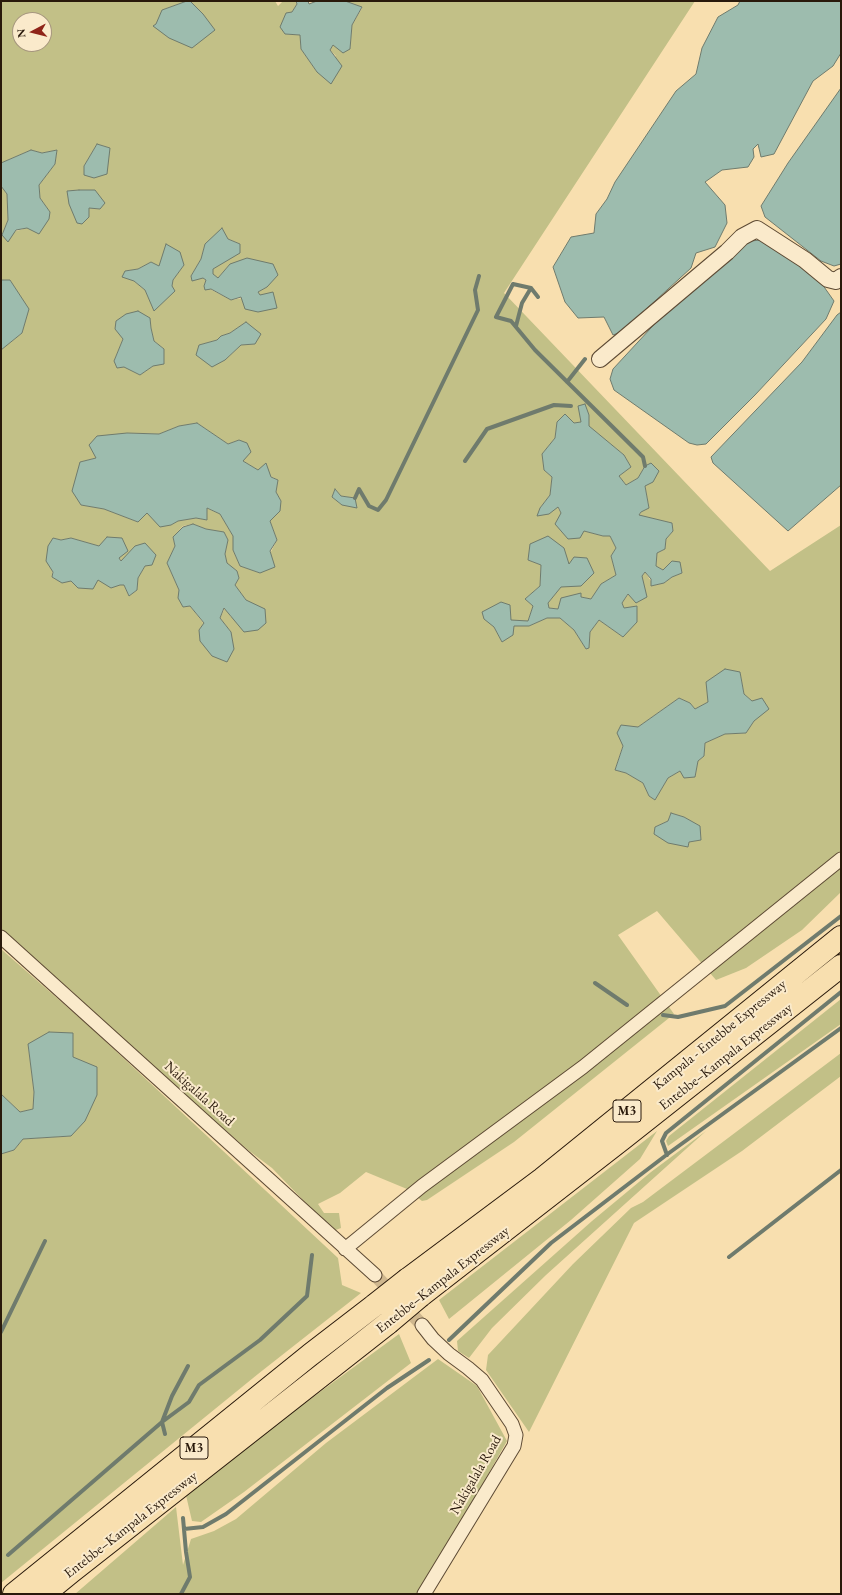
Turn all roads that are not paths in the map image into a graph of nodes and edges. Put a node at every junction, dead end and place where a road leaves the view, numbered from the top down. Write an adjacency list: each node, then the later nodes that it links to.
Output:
1 (841, 277): 2 (street)
2 (600, 359)
3 (841, 859): 7 (street)
4 (1, 937): 7 (street, Nakigalala Road)
5 (841, 937): 9 (highway, Kampala - Entebbe Expressway / M3)
6 (841, 966): 9 (highway, Entebbe–Kampala Expressway / M3)
7 (346, 1249): 8 (street, Nakigalala Road)
8 (375, 1275)
9 (414, 1287): 11 (highway, Entebbe–Kampala Expressway / M3, bridge); 12 (highway, Entebbe–Kampala Expressway / M3, bridge)
10 (422, 1325): 13 (street, Nakigalala Road)
11 (14, 1594)
12 (44, 1594)
13 (424, 1594)

